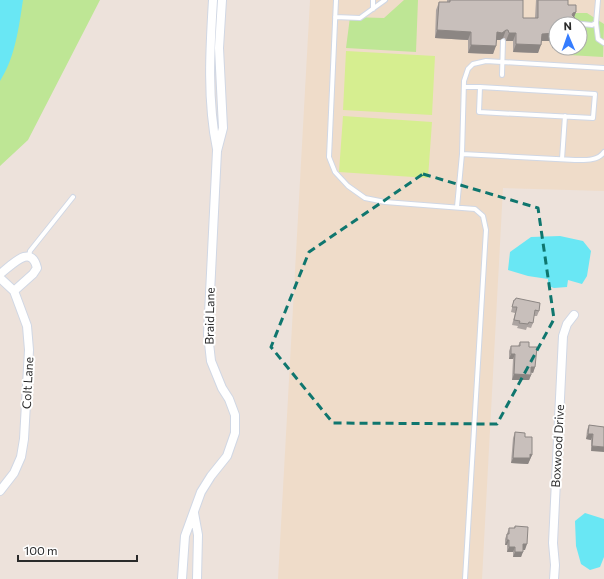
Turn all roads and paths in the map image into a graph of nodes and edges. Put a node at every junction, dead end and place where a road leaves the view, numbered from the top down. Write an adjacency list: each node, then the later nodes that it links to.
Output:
1 (212, 0): 13 (street, Braid Lane)
2 (222, 0): 14 (street, Braid Lane)
3 (336, 0): 8 (lane)
4 (373, 0): 7 (lane)
5 (385, 0): 7 (lane)
6 (598, 0): 9 (lane)
7 (373, 9): 8 (lane)
8 (335, 17): 26 (lane)
9 (596, 22): 10 (lane); 12 (lane)
10 (588, 25)
11 (504, 41): 15 (lane)
12 (604, 44)
13 (210, 47): 14 (lane); 21 (street, Braid Lane)
14 (219, 48): 21 (street, Braid Lane)
15 (503, 62): 16 (lane); 17 (lane); 18 (lane)
16 (604, 68)
17 (502, 75)
18 (464, 87): 19 (lane); 23 (lane)
19 (480, 87): 20 (lane); 20 (lane)
20 (565, 116): 24 (lane)
21 (217, 151): 33 (street, Braid Lane)
22 (604, 152): 24 (lane)
23 (462, 154): 24 (lane); 26 (lane)
24 (562, 159)
25 (73, 197): 27 (lane)
26 (457, 207): 36 (lane)
27 (29, 256): 28 (street); 30 (street)
28 (0, 274)
29 (0, 278): 30 (street, Colt Lane)
30 (14, 291): 32 (street, Colt Lane)
31 (574, 315): 37 (street, Boxwood Drive)
32 (0, 491)
33 (194, 512): 34 (street, Braid Lane); 35 (street, Braid Lane)
34 (182, 579)
35 (197, 579)
36 (465, 579)
37 (554, 579)

